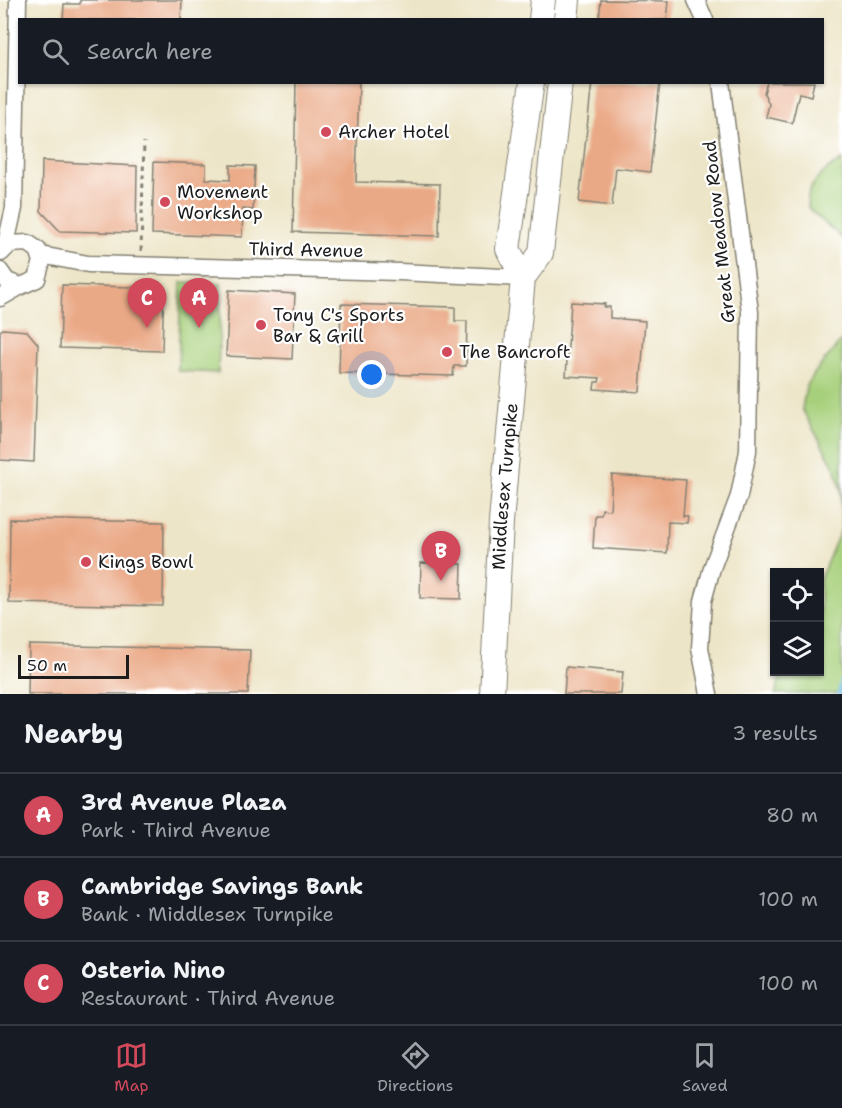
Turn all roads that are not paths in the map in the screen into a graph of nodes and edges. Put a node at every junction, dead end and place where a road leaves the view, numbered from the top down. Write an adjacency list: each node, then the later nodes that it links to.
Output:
1 (18, 0): 13 (street)
2 (543, 0): 5 (main road)
3 (568, 0): 6 (main road)
4 (696, 0): 7 (street)
5 (541, 18)
6 (566, 18)
7 (704, 18)
8 (532, 84): 11 (main road)
9 (560, 84): 12 (main road)
10 (721, 84): 24 (street, Great Meadow Road)
11 (527, 121): 12 (main road); 20 (main road)
12 (555, 125): 20 (main road)
13 (14, 208): 14 (street); 15 (street)
14 (28, 243): 15 (street); 16 (street)
15 (3, 252)
16 (41, 255): 17 (street, Third Avenue); 19 (street)
17 (88, 264): 19 (street, Third Avenue); 20 (street, Third Avenue)
18 (0, 271): 21 (street)
19 (40, 273): 21 (street)
20 (523, 278): 23 (main road, Middlesex Turnpike)
21 (21, 286): 22 (street)
22 (0, 297)
23 (492, 694)
24 (709, 694)

